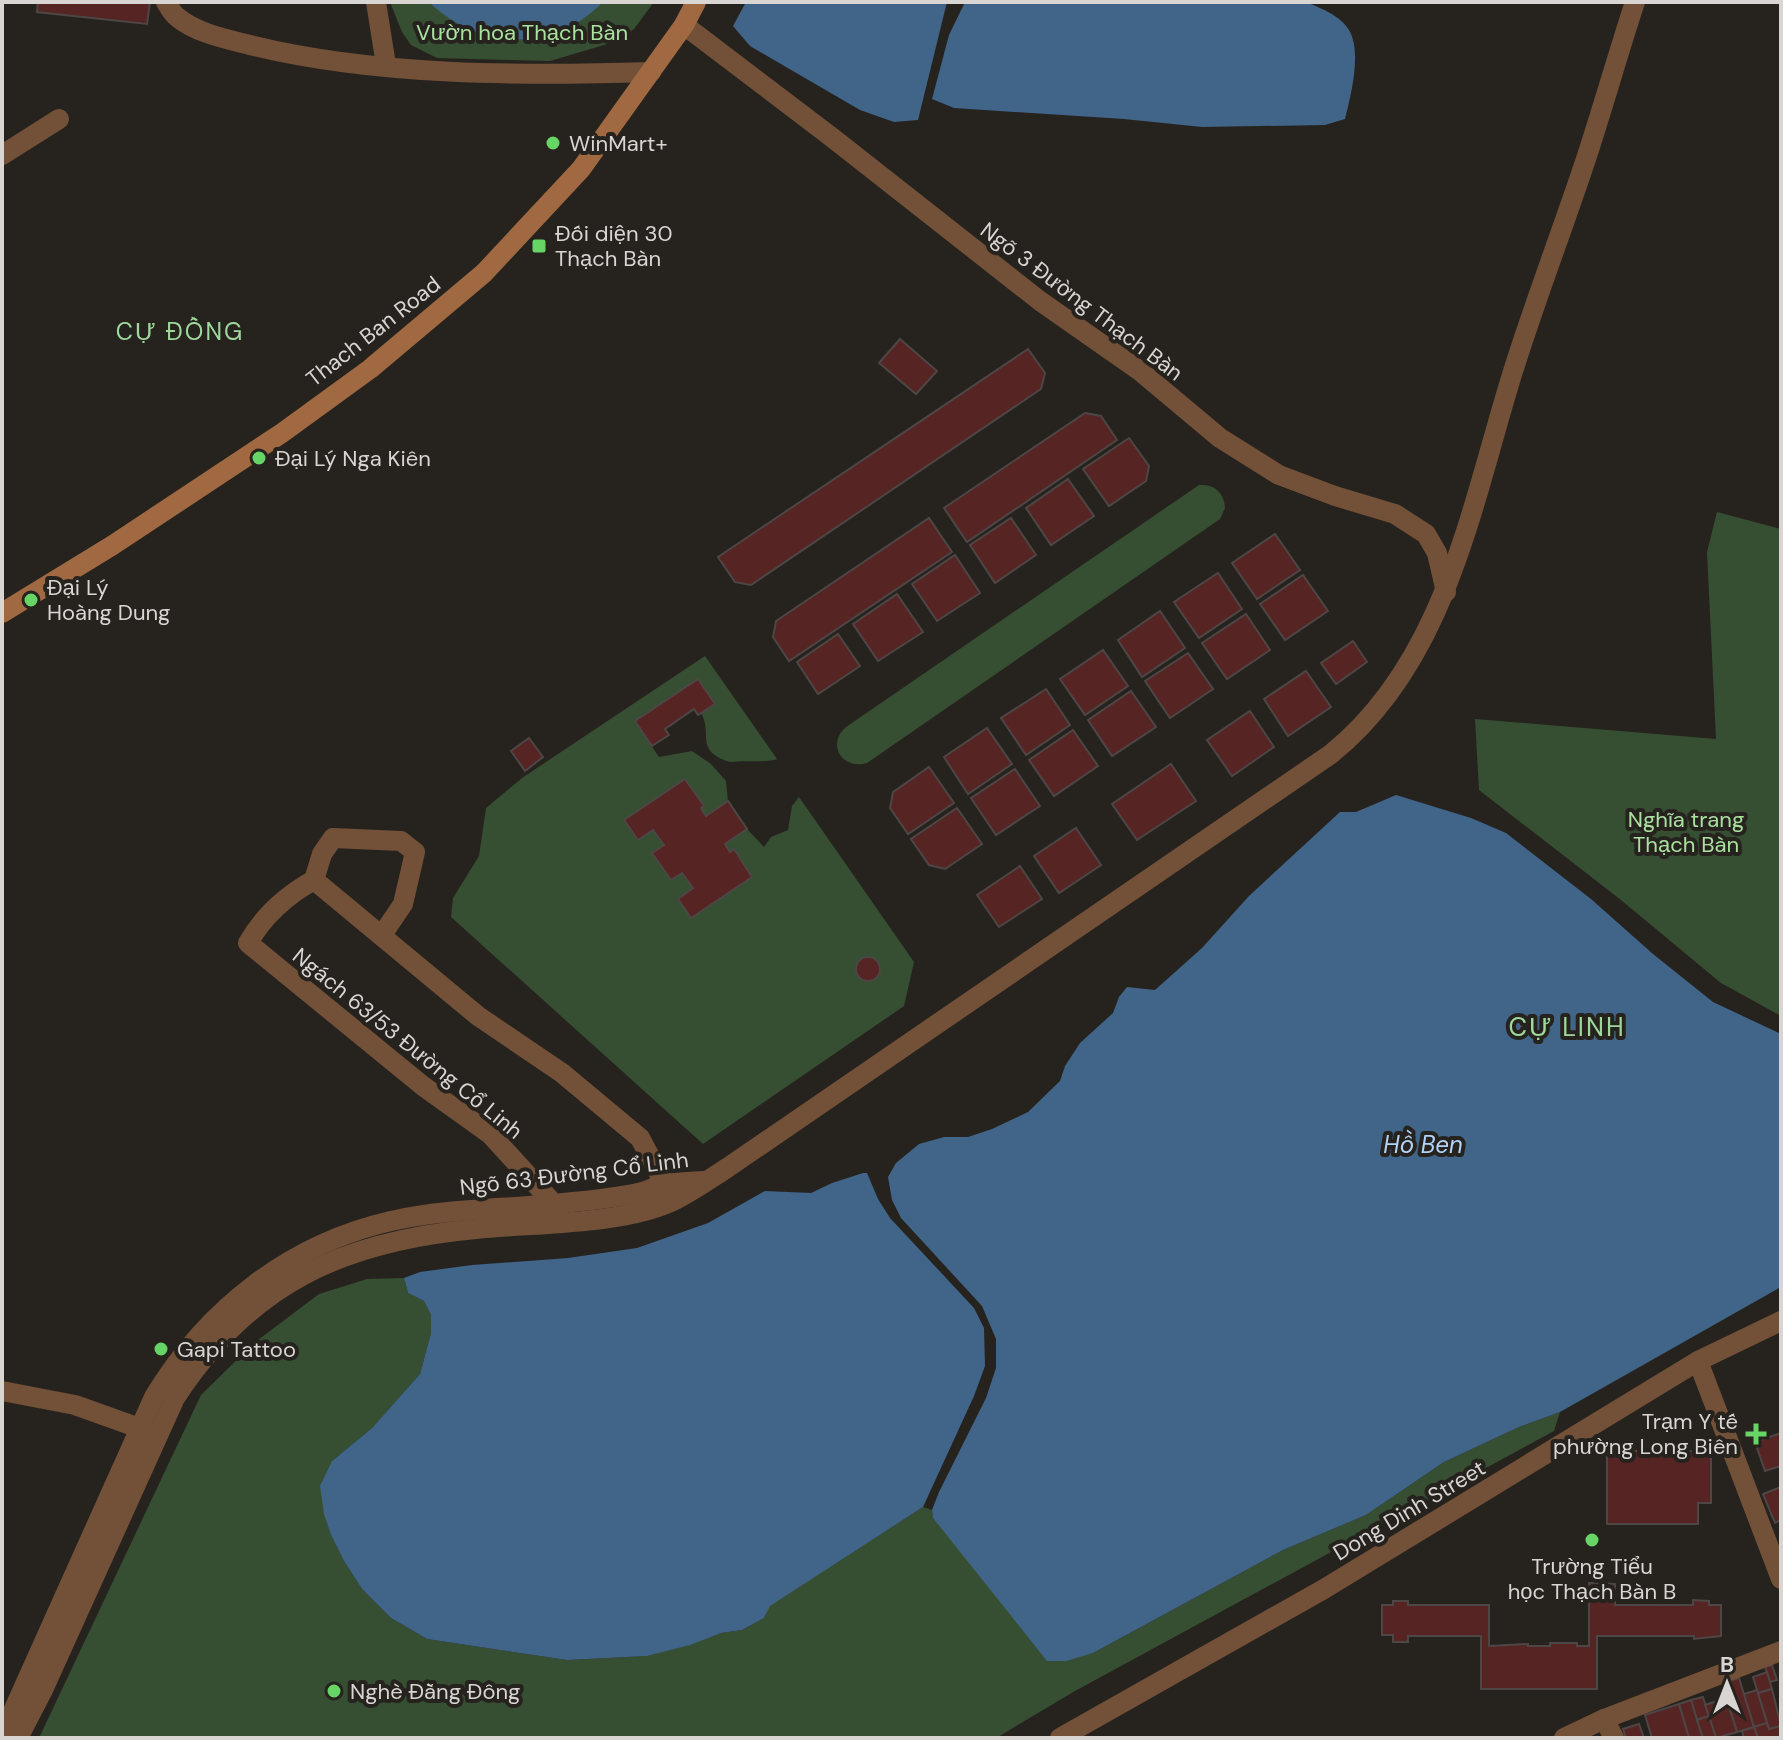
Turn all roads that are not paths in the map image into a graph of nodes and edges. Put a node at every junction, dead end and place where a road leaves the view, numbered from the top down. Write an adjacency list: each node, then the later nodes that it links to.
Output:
1 (166, 2): 6 (street)
2 (376, 2): 6 (street)
3 (696, 2): 5 (main road, Thach Ban Road)
4 (1635, 2): 10 (street, Ngõ 63 Đường Cổ Linh)
5 (684, 25): 7 (main road, Thach Ban Road); 10 (street, Ngõ 3 Đường Thạch Bàn)
6 (386, 65): 7 (street)
7 (651, 72): 11 (main road, Thach Ban Road)
8 (59, 119): 9 (street)
9 (2, 155)
10 (1446, 592): 14 (street, Ngõ 63 Đường Cổ Linh)
11 (2, 613)
12 (314, 880): 13 (street); 13 (street); 15 (street, Ngách 63/53 Đường Cổ Linh)
13 (382, 935): 14 (street)
14 (670, 1192): 15 (street, Ngõ 63 Đường Cổ Linh)
15 (557, 1213): 16 (street, Ngõ 63 Đường Cổ Linh)
16 (393, 1231): 17 (street, Ngõ 63 Đường Cổ Linh); 18 (street, Ngõ 63 Đường Cổ Linh)
17 (253, 1284): 18 (street); 22 (street, Ngõ 63 Đường Cổ Linh)
18 (267, 1299): 22 (street, Ngõ 63 Đường Cổ Linh)
19 (1781, 1321): 20 (street, Dong Dinh Street)
20 (1698, 1361): 23 (street); 28 (street, Dong Dinh Street)
21 (2, 1391): 22 (street)
22 (148, 1431): 26 (street, Ngõ 63 Đường Cổ Linh); 27 (street, Ngõ 63 Đường Cổ Linh)
23 (1781, 1579)
24 (1781, 1651): 25 (street)
25 (1604, 1719): 29 (street); 30 (street)
26 (3, 1738)
27 (18, 1738)
28 (1060, 1738)
29 (1564, 1738)
30 (1614, 1738)

